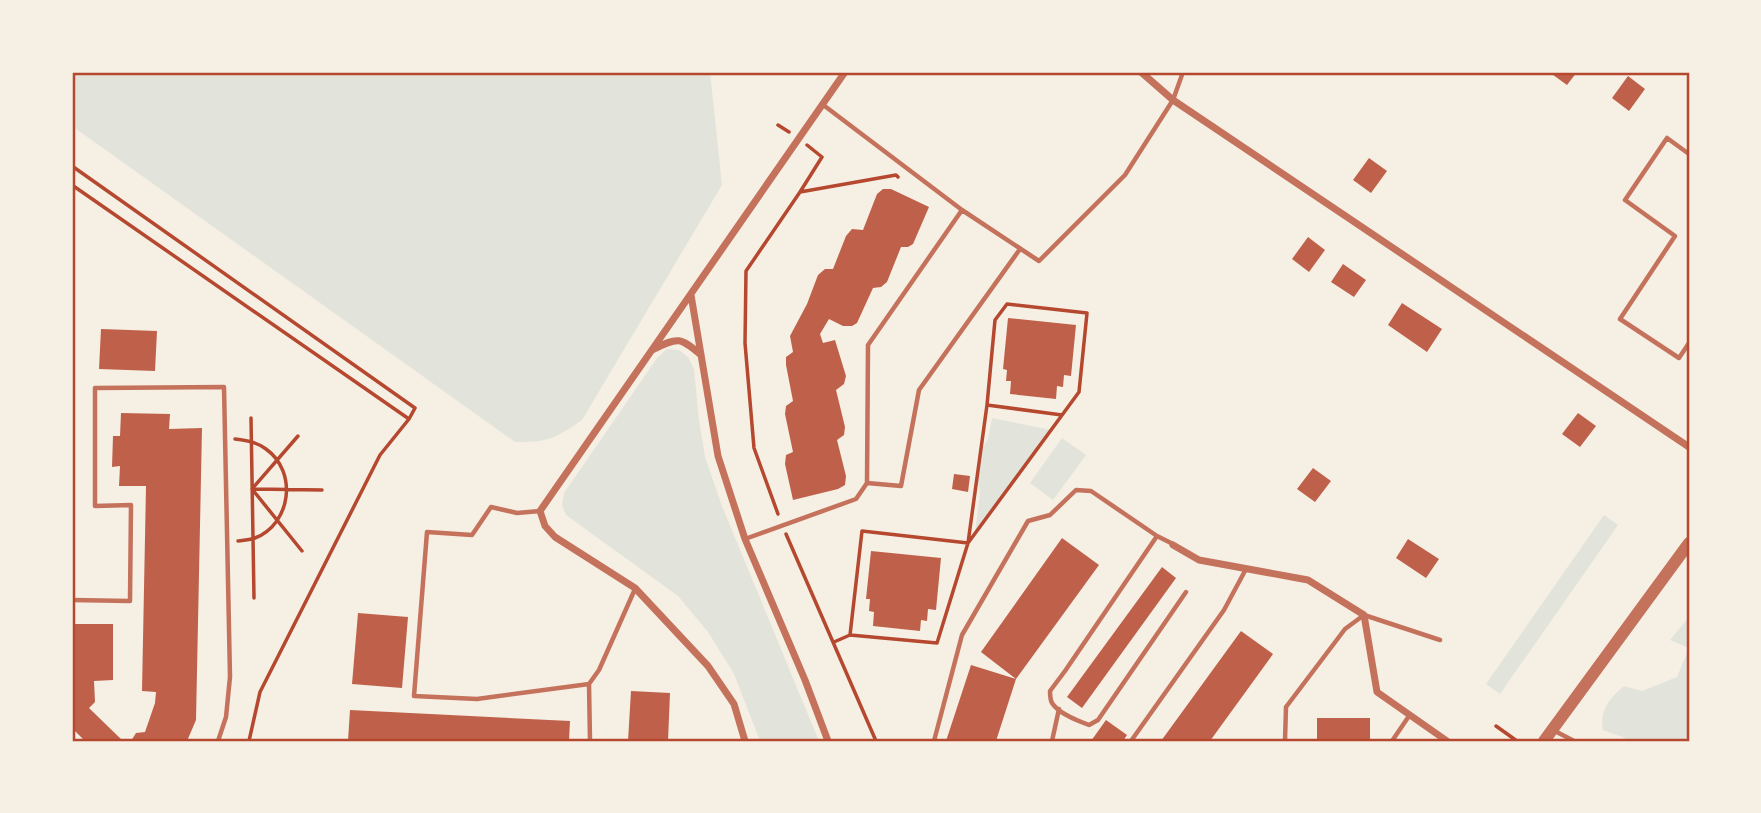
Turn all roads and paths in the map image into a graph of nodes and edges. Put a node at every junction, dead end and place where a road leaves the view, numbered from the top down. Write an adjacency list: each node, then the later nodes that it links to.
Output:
1 (845, 72): 5 (street)
2 (1141, 72): 4 (street)
3 (1183, 72): 4 (lane)
4 (1173, 100): 11 (lane); 23 (street)
5 (822, 104): 10 (lane); 12 (street)
6 (1689, 154): 13 (lane)
7 (72, 166): 19 (path)
8 (905, 182): 31 (path)
9 (72, 186): 19 (path)
10 (962, 210): 11 (lane); 25 (lane)
11 (1020, 249): 25 (lane)
12 (691, 295): 14 (street); 15 (street)
13 (1689, 343)
14 (653, 350): 15 (street); 29 (street)
15 (701, 356): 34 (street)
16 (987, 405): 17 (path); 17 (path); 36 (path)
17 (1062, 415): 36 (path)
18 (251, 418): 22 (path)
19 (408, 419): 55 (path)
20 (298, 436): 24 (path)
21 (235, 439): 22 (path)
22 (251, 441): 24 (path); 26 (path)
23 (1689, 447)
24 (277, 460): 26 (path); 27 (path)
25 (867, 484): 31 (lane)
26 (252, 489): 27 (path); 30 (path); 33 (path)
27 (287, 489): 28 (path); 30 (path)
28 (322, 490)
29 (540, 511): 41 (street); 49 (lane)
30 (278, 520): 33 (path); 39 (path)
31 (782, 526): 34 (lane); 48 (path)
32 (1157, 536): 38 (lane); 50 (lane); 60 (lane)
33 (253, 539): 35 (path); 43 (path)
34 (745, 539): 58 (street)
35 (236, 541)
36 (968, 542): 46 (path); 46 (path)
37 (1689, 543): 53 (street)
38 (1173, 545): 40 (street)
39 (302, 551)
40 (1246, 568): 45 (street); 62 (lane)
41 (635, 588): 49 (lane); 57 (street)
42 (1186, 592): 50 (lane)
43 (254, 598)
44 (72, 600): 54 (lane)
45 (1364, 615): 47 (lane); 51 (street); 63 (lane)
46 (850, 635): 48 (path)
47 (1440, 640)
48 (833, 642): 59 (path)
49 (589, 684): 56 (lane)
50 (1059, 709): 61 (lane)
51 (1409, 716): 64 (lane); 65 (street)
52 (1496, 726): 66 (path)
53 (1553, 730): 67 (street); 68 (lane)
54 (218, 741)
55 (249, 741)
56 (590, 741)
57 (746, 741)
58 (828, 741)
59 (876, 741)
60 (934, 741)
61 (1052, 741)
62 (1131, 741)
63 (1286, 741)
64 (1392, 741)
65 (1447, 741)
66 (1517, 741)
67 (1544, 741)
68 (1574, 741)

